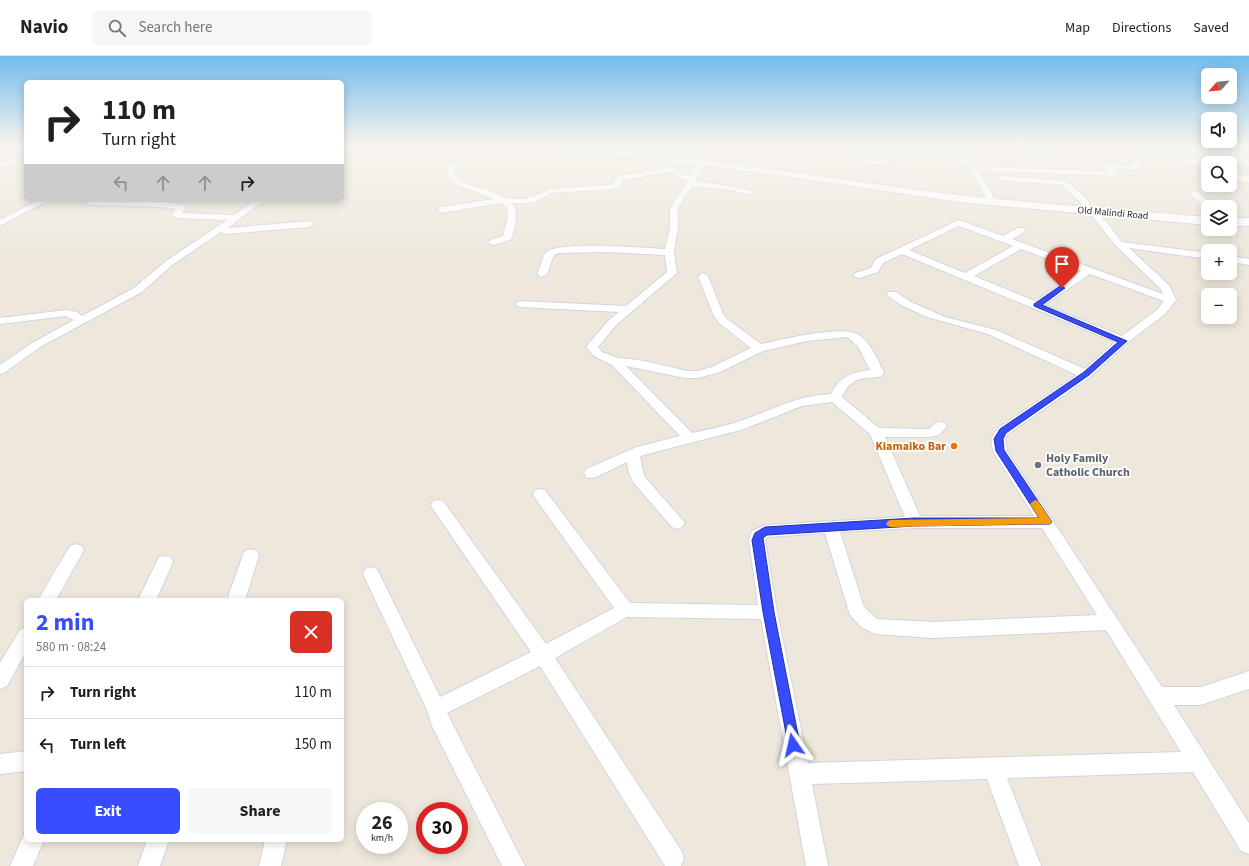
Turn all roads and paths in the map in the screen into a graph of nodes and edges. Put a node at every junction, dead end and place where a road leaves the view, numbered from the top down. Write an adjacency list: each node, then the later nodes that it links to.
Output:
1 (459, 184): 10 (street)
2 (617, 184): 10 (street)
3 (689, 184): 31 (street)
4 (707, 184): 8 (street)
5 (856, 184): 14 (main road, Old Malindi Road)
6 (982, 184): 14 (street)
7 (1065, 184): 17 (street)
8 (748, 193)
9 (1194, 193): 11 (street)
10 (503, 200): 16 (street); 27 (street)
11 (1202, 200)
12 (41, 202): 22 (street)
13 (257, 202): 18 (street)
14 (992, 202): 17 (main road, Old Malindi Road)
15 (92, 203): 18 (street)
16 (442, 210)
17 (1090, 211): 19 (main road, Old Malindi Road); 28 (street)
18 (235, 218): 45 (street)
19 (1201, 220)
20 (1237, 222): 21 (main road)
21 (1249, 222)
22 (0, 223)
23 (309, 224): 25 (street)
24 (1021, 230): 26 (street)
25 (225, 231)
26 (1003, 240): 29 (street); 30 (street)
27 (493, 242)
28 (1119, 244): 32 (street); 41 (street)
29 (1019, 246): 35 (street); 39 (street)
30 (903, 251): 37 (street); 39 (street)
31 (669, 252): 36 (street); 44 (street)
32 (1201, 255)
33 (1237, 260): 34 (street)
34 (1249, 262)
35 (1087, 271): 41 (street); 43 (street)
36 (542, 274)
37 (859, 275)
38 (703, 276): 48 (street)
39 (967, 276): 43 (street)
40 (892, 294): 51 (street)
41 (1171, 300): 47 (street)
42 (520, 304): 44 (street)
43 (1037, 305): 47 (street)
44 (627, 309): 49 (street)
45 (81, 320): 46 (street); 50 (street)
46 (0, 321)
47 (1124, 341): 51 (street)
48 (759, 348): 49 (street); 52 (street)
49 (616, 362): 55 (street)
50 (0, 370)
51 (1086, 374): 61 (street)
52 (834, 398): 54 (street); 55 (street)
53 (940, 426): 54 (street)
54 (876, 432): 60 (street)
55 (689, 438): 56 (street)
56 (633, 455): 57 (street); 62 (street)
57 (591, 473)
58 (540, 494): 71 (street)
59 (438, 505): 75 (street)
60 (914, 522): 61 (street); 63 (street)
61 (1047, 522): 73 (street)
62 (677, 523)
63 (831, 527): 72 (street); 73 (street)
64 (76, 550): 68 (street)
65 (251, 555): 70 (street)
66 (165, 562): 69 (street)
67 (371, 574): 79 (street)
68 (48, 598)
69 (148, 598)
70 (237, 598)
71 (625, 610): 72 (street); 75 (street)
72 (768, 612): 84 (street)
73 (1111, 622): 78 (street)
74 (24, 638): 76 (street)
75 (543, 655): 79 (street); 89 (street)
76 (0, 680)
77 (1249, 680): 78 (street)
78 (1158, 696): 81 (street)
79 (436, 709): 93 (street)
80 (24, 761): 82 (street)
81 (1199, 762): 83 (street); 88 (street)
82 (0, 764)
83 (993, 768): 84 (street); 95 (street)
84 (799, 774): 94 (street)
85 (32, 842): 90 (street)
86 (157, 842): 91 (street)
87 (276, 842): 92 (street)
88 (1249, 843)
89 (673, 858)
90 (21, 866)
91 (149, 866)
92 (270, 866)
93 (514, 866)
94 (817, 866)
95 (1030, 866)

